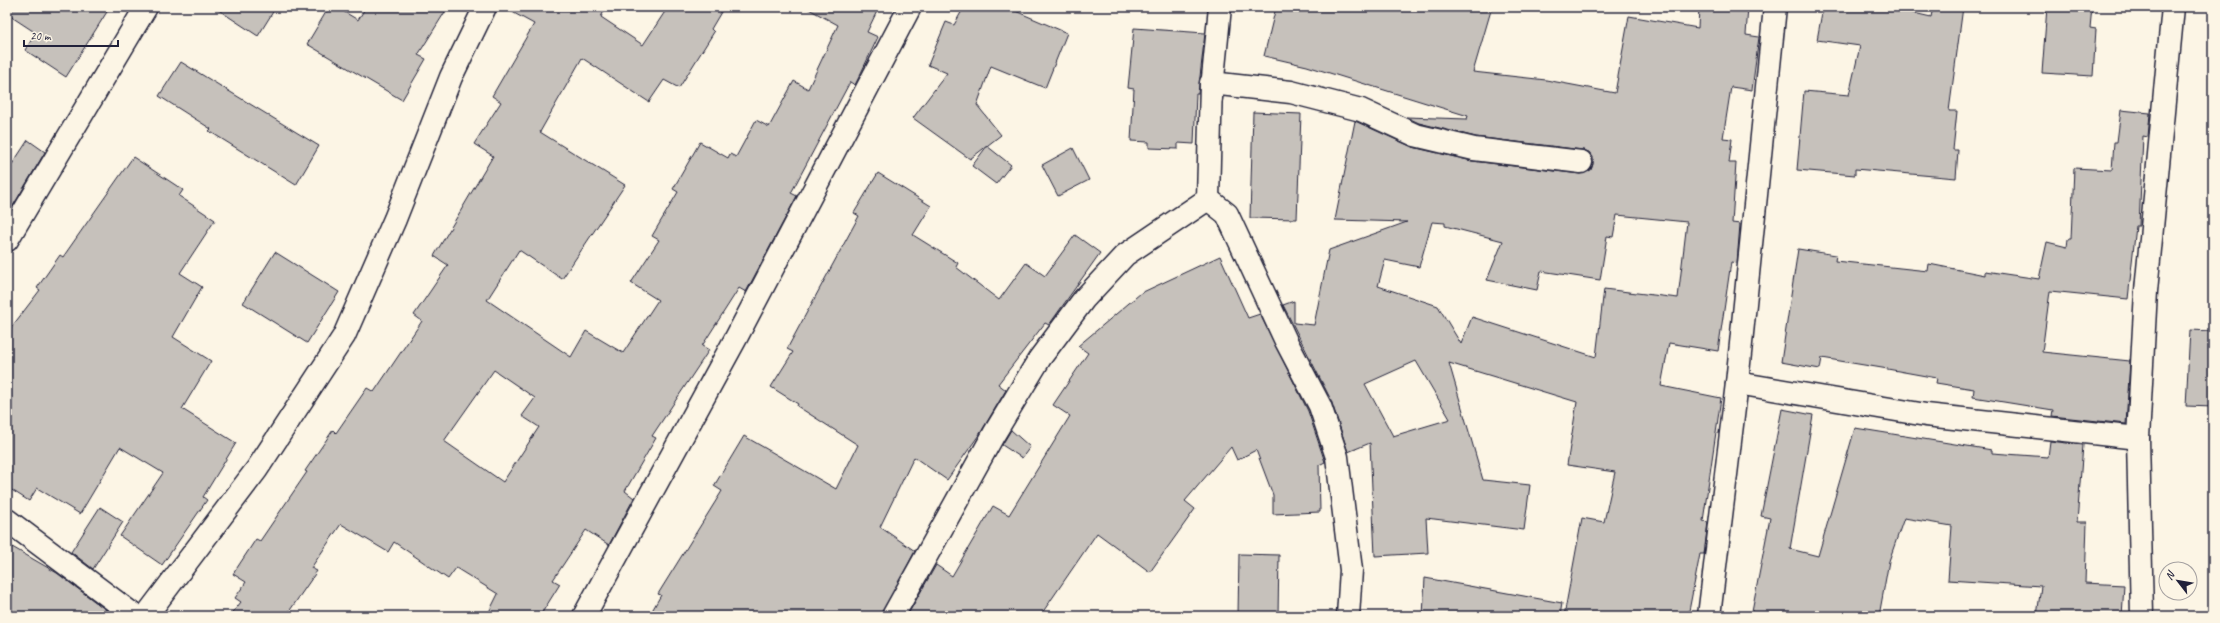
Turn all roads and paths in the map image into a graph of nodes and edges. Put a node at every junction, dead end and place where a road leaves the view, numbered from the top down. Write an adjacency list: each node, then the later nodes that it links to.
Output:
1 (146, 7): 10 (street)
2 (485, 7): 15 (street)
3 (910, 7): 16 (street)
4 (1220, 7): 7 (street)
5 (1775, 7): 11 (street)
6 (2174, 7): 12 (street)
7 (1211, 83): 8 (street); 9 (street)
8 (1581, 162)
9 (1208, 199): 17 (street); 18 (street)
10 (7, 240)
11 (1737, 383): 12 (street); 19 (street)
12 (2138, 438): 20 (street)
13 (7, 520): 14 (street)
14 (135, 616)
15 (146, 616)
16 (584, 616)
17 (893, 616)
18 (1348, 616)
19 (1709, 616)
20 (2142, 616)

